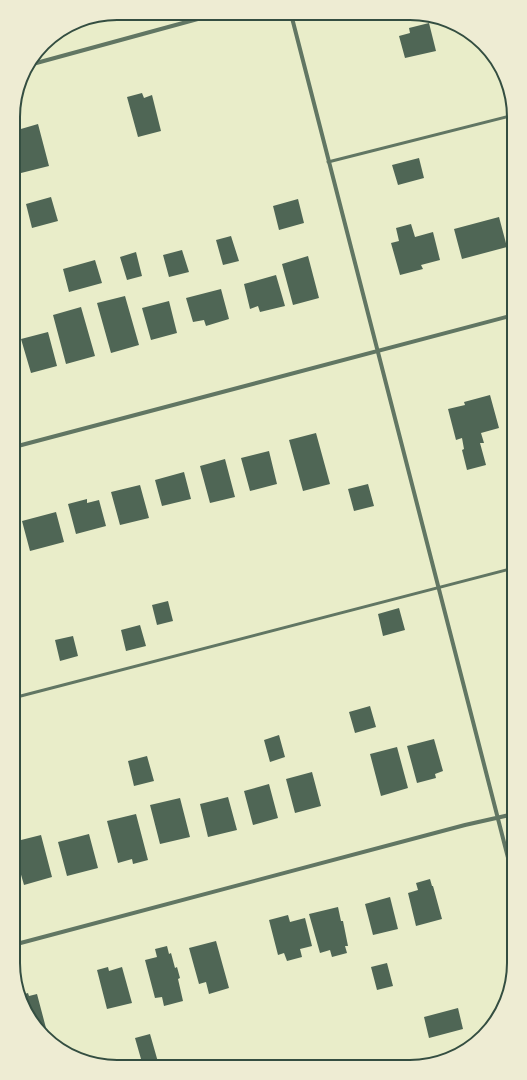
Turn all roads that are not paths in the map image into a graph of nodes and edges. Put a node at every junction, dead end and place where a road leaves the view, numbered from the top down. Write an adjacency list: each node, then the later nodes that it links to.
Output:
1 (194, 20): 3 (street)
2 (292, 20): 5 (street)
3 (36, 63)
4 (507, 117): 5 (lane)
5 (328, 162): 7 (street)
6 (507, 316): 7 (street)
7 (377, 350): 8 (street); 10 (street)
8 (20, 445)
9 (507, 570): 10 (lane)
10 (438, 588): 11 (lane); 13 (street)
11 (20, 696)
12 (507, 815): 13 (street)
13 (497, 817): 14 (street); 15 (street)
14 (507, 855)
15 (20, 943)

